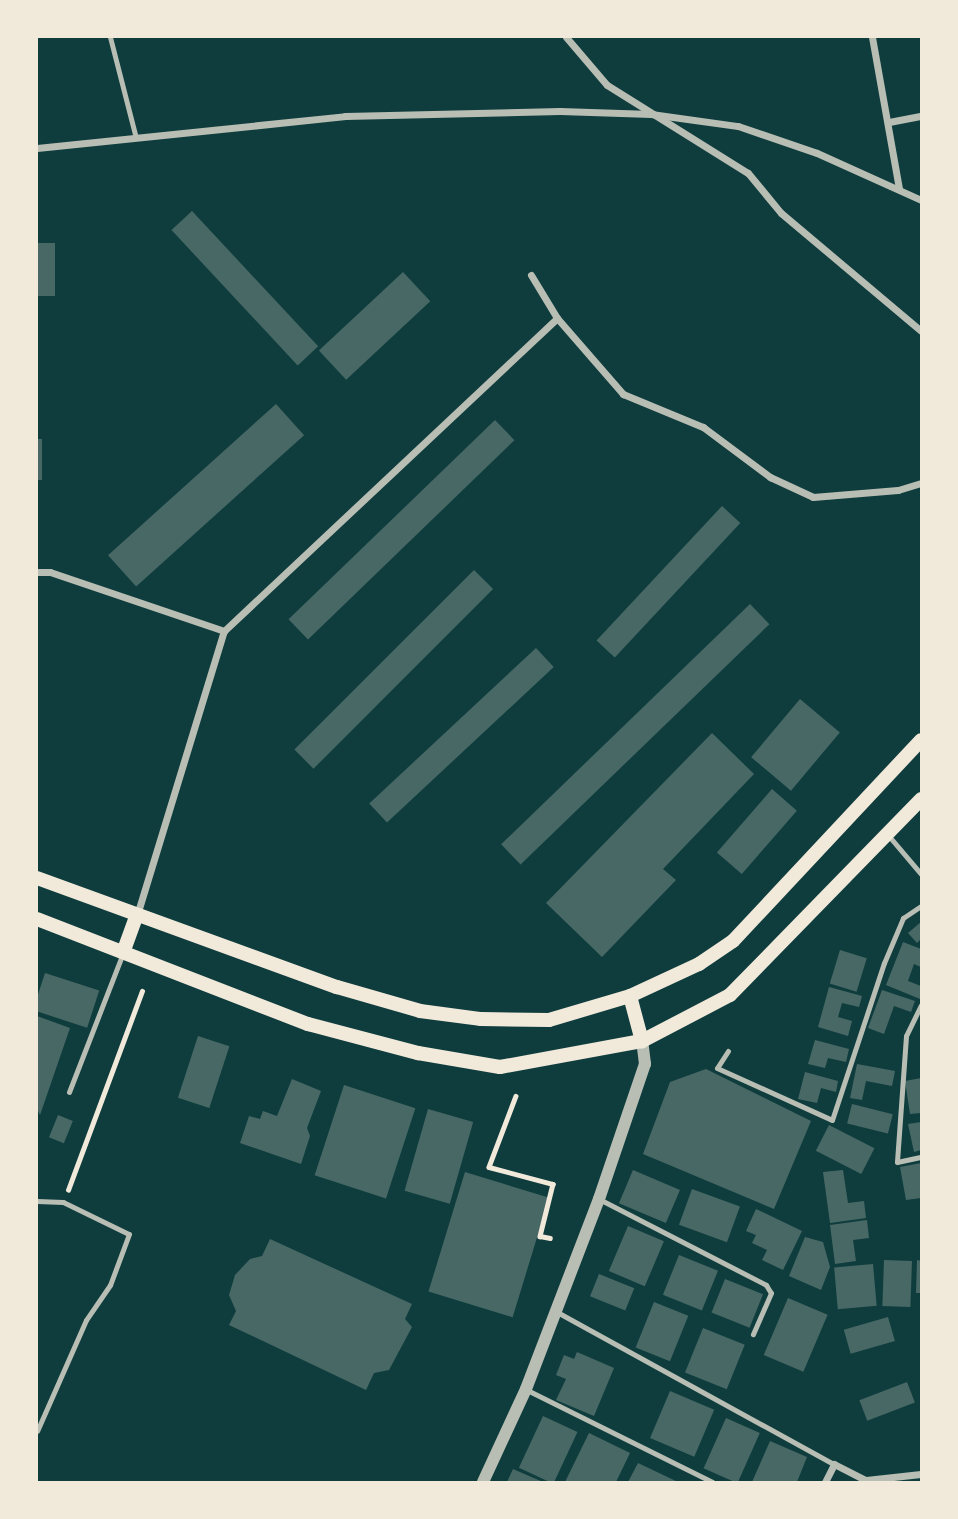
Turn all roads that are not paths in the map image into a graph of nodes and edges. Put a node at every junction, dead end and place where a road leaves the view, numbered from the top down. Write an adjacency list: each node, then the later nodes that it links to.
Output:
1 (110, 37): 7 (lane)
2 (566, 37): 4 (street)
3 (872, 37): 6 (street)
4 (651, 114): 7 (street); 9 (street); 13 (street)
5 (921, 116): 6 (street)
6 (889, 122): 9 (street)
7 (136, 138): 8 (street)
8 (37, 148)
9 (899, 189): 10 (street)
10 (921, 200)
11 (531, 275): 12 (street)
12 (557, 318): 14 (street); 16 (street)
13 (921, 331)
14 (921, 483)
15 (37, 572): 16 (street)
16 (224, 631): 23 (street)
17 (921, 740): 26 (main road)
18 (921, 799): 19 (main road)
19 (888, 835): 20 (lane); 28 (main road)
20 (921, 874)
21 (37, 878): 23 (main road)
22 (921, 906): 29 (lane)
23 (137, 915): 25 (main road); 26 (main road)
24 (37, 919): 25 (main road)
25 (124, 950): 28 (main road); 30 (lane)
26 (631, 996): 28 (main road)
27 (921, 1005): 31 (lane)
28 (642, 1041): 32 (street)
29 (728, 1051)
30 (69, 1092)
31 (921, 1157)
32 (599, 1199): 34 (street); 35 (lane)
33 (37, 1201): 37 (lane)
34 (557, 1312): 36 (street); 38 (lane)
35 (753, 1334)
36 (526, 1389): 41 (street); 42 (lane)
37 (37, 1431)
38 (834, 1464): 40 (street); 43 (street)
39 (921, 1474): 40 (street)
40 (905, 1479)
41 (483, 1482)
42 (712, 1482)
43 (825, 1482)

